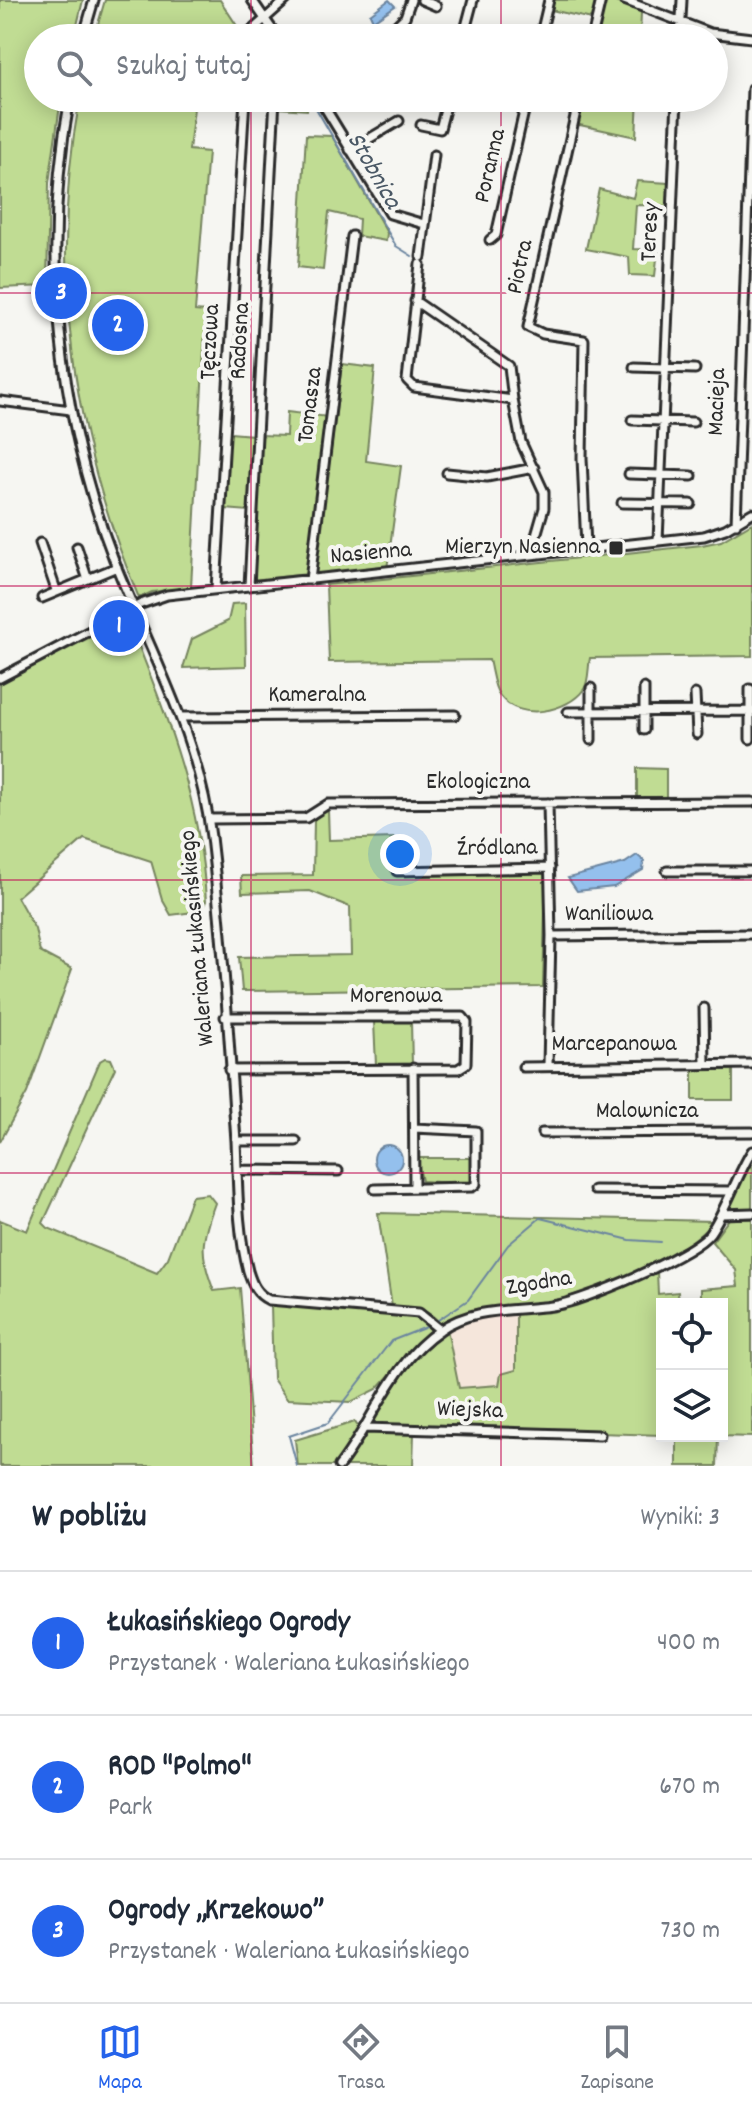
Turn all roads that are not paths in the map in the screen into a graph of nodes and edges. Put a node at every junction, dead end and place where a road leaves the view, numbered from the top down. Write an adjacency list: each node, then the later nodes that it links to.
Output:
1 (94, 0): 14 (street)
2 (252, 0): 12 (street)
3 (286, 0): 12 (street)
4 (411, 0): 17 (street)
5 (422, 0): 11 (street)
6 (473, 0): 18 (street)
7 (549, 0): 19 (street)
8 (601, 0): 20 (street)
9 (624, 0): 13 (street)
10 (682, 0): 13 (street)
11 (436, 6)
12 (265, 18): 15 (street); 16 (street)
13 (682, 23): 21 (street)
14 (87, 24)
15 (259, 24)
16 (269, 24)
17 (398, 24)
18 (467, 24)
19 (543, 24)
20 (595, 24)
21 (685, 24)
22 (728, 36): 23 (street)
23 (752, 38)
24 (752, 89): 59 (street, Macieja)
25 (68, 112): 46 (street, Waleriana Łukasińskiego)
26 (244, 112): 69 (street, Tęczowa)
27 (274, 112): 68 (street, Radosna)
28 (327, 112): 35 (street)
29 (444, 112): 34 (street)
30 (524, 112): 39 (street, Poranna)
31 (576, 112): 63 (street, Piotra)
32 (676, 112): 42 (street, Teresy)
33 (399, 121): 35 (street)
34 (421, 125)
35 (350, 150): 37 (street)
36 (434, 155): 37 (street)
37 (424, 224): 40 (street)
38 (352, 236): 67 (street, Tomasza)
39 (490, 240)
40 (415, 301): 44 (street); 44 (street)
41 (634, 367): 42 (street)
42 (665, 368): 43 (street); 48 (street, Teresy)
43 (695, 369)
44 (513, 400): 50 (street)
45 (0, 401): 46 (street)
46 (71, 410): 65 (street, Waleriana Łukasińskiego)
47 (632, 420): 48 (street)
48 (663, 421): 49 (street); 53 (street, Teresy)
49 (693, 422)
50 (534, 468): 51 (street); 64 (street)
51 (447, 473)
52 (629, 474): 53 (street)
53 (660, 475): 54 (street); 56 (street, Teresy)
54 (692, 476)
55 (622, 503): 56 (street)
56 (659, 504): 57 (street); 60 (street, Teresy)
57 (691, 504)
58 (752, 513): 59 (street, Nasienna)
59 (736, 524): 60 (street, Nasienna)
60 (658, 541): 63 (street, Nasienna)
61 (40, 543): 70 (street)
62 (77, 547): 66 (street)
63 (586, 547): 64 (street, Nasienna)
64 (531, 553): 67 (street, Nasienna)
65 (117, 567): 66 (street); 72 (street, Waleriana Łukasińskiego)
66 (87, 577): 70 (street)
67 (310, 580): 68 (street, Nasienna)
68 (249, 586): 69 (street, Nasienna)
69 (216, 589): 72 (street, Nasienna)
70 (56, 590): 71 (street)
71 (42, 598)
72 (130, 610): 73 (street); 84 (street, Waleriana Łukasińskiego)
73 (0, 678)
74 (591, 688): 81 (street)
75 (644, 688): 82 (street)
76 (750, 689): 79 (street)
77 (695, 694): 78 (street)
78 (696, 711): 79 (street); 82 (street); 86 (street)
79 (751, 711): 87 (street)
80 (568, 712): 81 (street)
81 (591, 712): 82 (street); 88 (street)
82 (644, 712): 85 (street)
83 (455, 715): 84 (street, Kameralna)
84 (180, 717): 91 (street, Waleriana Łukasińskiego)
85 (644, 730)
86 (697, 734)
87 (750, 739)
88 (591, 740)
89 (752, 802): 90 (street, Ekologiczna)
90 (548, 803): 91 (street, Ekologiczna); 92 (street, Waniliowa)
91 (209, 819): 99 (street, Waleriana Łukasińskiego)
92 (550, 868): 93 (street, Źródlana); 97 (street, Waniliowa)
93 (397, 871)
94 (667, 871): 95 (street)
95 (752, 871)
96 (752, 934): 97 (street, Waniliowa)
97 (551, 936): 102 (street)
98 (704, 1008): 100 (street, Marcepanowa)
99 (225, 1017): 104 (street, Morenowa); 105 (street, Waleriana Łukasińskiego)
100 (705, 1064): 101 (street, Marcepanowa); 102 (street, Marcepanowa)
101 (752, 1064)
102 (548, 1065): 103 (street, Marcepanowa)
103 (523, 1067)
104 (413, 1068): 105 (street, Morenowa); 106 (street)
105 (229, 1070): 109 (street, Waleriana Łukasińskiego)
106 (414, 1128): 114 (street); 114 (street)
107 (752, 1132): 108 (street, Malownicza)
108 (542, 1133)
109 (236, 1141): 110 (street); 112 (street, Waleriana Łukasińskiego)
110 (296, 1141)
111 (752, 1151): 117 (street, Zgodna)
112 (237, 1170): 113 (street); 120 (street, Waleriana Łukasińskiego)
113 (338, 1171)
114 (414, 1186): 115 (street)
115 (375, 1189)
116 (594, 1190): 117 (street)
117 (732, 1191): 119 (street, Zgodna)
118 (752, 1213): 119 (street)
119 (721, 1214): 120 (street, Zgodna)
120 (440, 1330): 121 (street, Zgodna)
121 (365, 1428): 122 (street, Wiejska); 123 (street, Zgodna)
122 (600, 1435)
123 (339, 1466)

